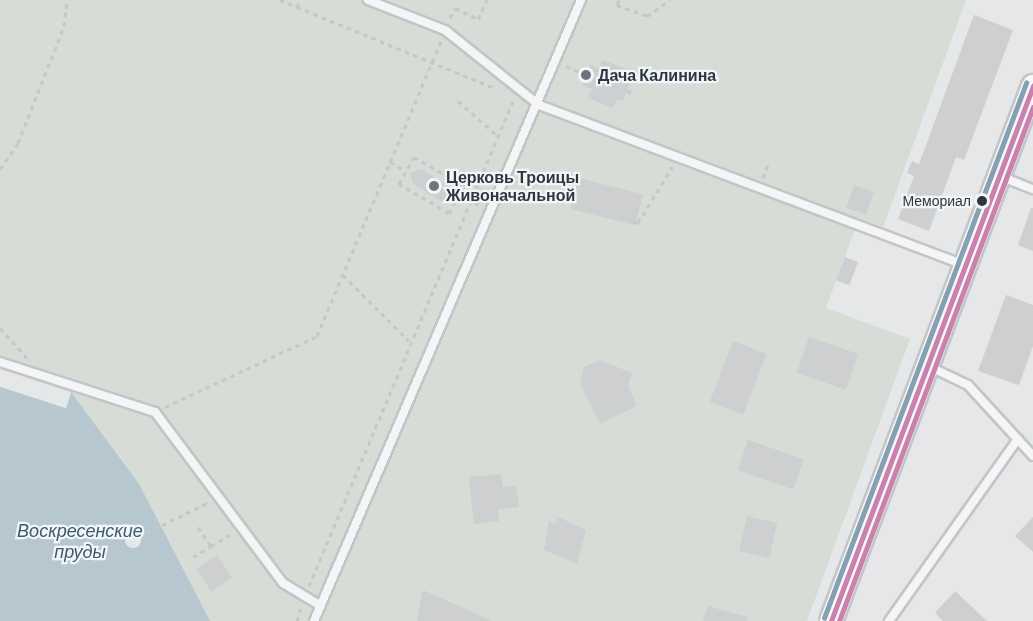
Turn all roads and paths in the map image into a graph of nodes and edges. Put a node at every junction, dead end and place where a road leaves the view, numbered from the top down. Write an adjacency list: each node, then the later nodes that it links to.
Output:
1 (67, 0): 23 (path)
2 (280, 0): 9 (path)
3 (302, 0): 9 (path)
4 (368, 0): 11 (lane)
5 (487, 0): 10 (path)
6 (581, 0): 13 (lane)
7 (619, 0): 8 (path)
8 (669, 0)
9 (296, 7): 12 (path)
10 (455, 8)
11 (445, 30): 12 (path); 19 (lane)
12 (432, 61): 20 (path); 22 (path)
13 (556, 62): 14 (path); 19 (lane)
14 (586, 75)
15 (1033, 86): 25 (main road)
16 (627, 91): 17 (path)
17 (636, 94)
18 (458, 101): 20 (path)
19 (539, 105): 21 (lane); 29 (lane)
20 (498, 136): 28 (path)
21 (675, 157): 30 (path); 31 (lane)
22 (390, 162): 24 (path); 32 (path)
23 (0, 169)
24 (406, 171): 27 (path); 27 (path)
25 (999, 176): 26 (lane); 31 (main road)
26 (1033, 189)
27 (457, 198): 28 (path)
28 (469, 201): 29 (path); 34 (path)
29 (494, 208): 48 (lane)
30 (633, 222)
31 (964, 265): 36 (main road)
32 (343, 274): 34 (path); 38 (path)
33 (0, 328): 37 (path)
34 (409, 341): 47 (path)
35 (0, 362): 37 (lane)
36 (927, 365): 39 (lane); 51 (main road)
37 (41, 375): 38 (lane)
38 (155, 412): 41 (lane)
39 (1018, 439): 40 (lane); 52 (lane)
40 (1033, 456)
41 (219, 496): 43 (lane); 44 (path)
42 (198, 527): 45 (path)
43 (242, 527): 45 (path); 47 (lane)
44 (138, 537)
45 (211, 546): 46 (path)
46 (193, 558)
47 (304, 599): 48 (lane); 49 (path)
48 (321, 606): 50 (lane)
49 (297, 621)
50 (314, 621)
51 (831, 621)
52 (890, 621)

